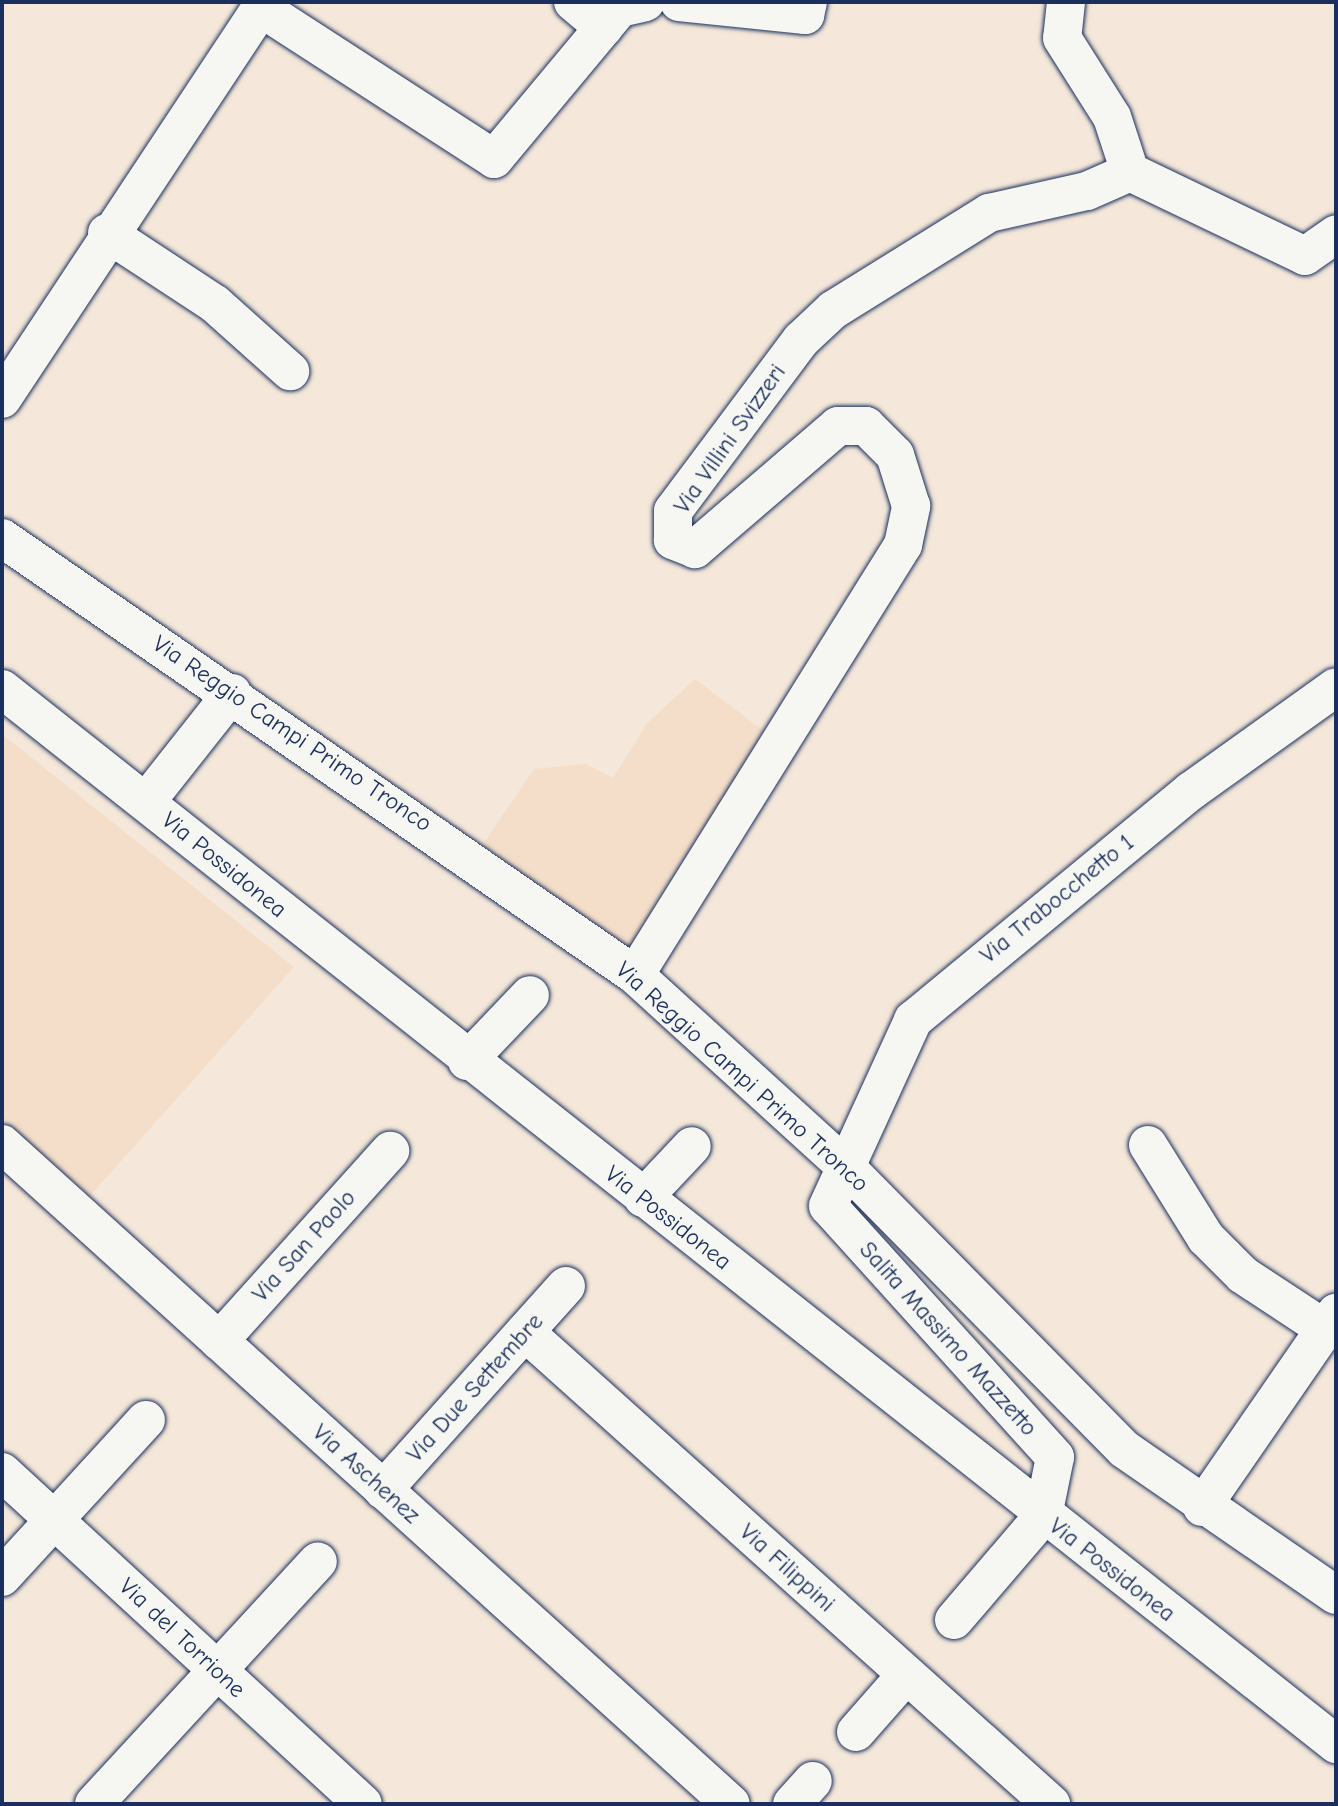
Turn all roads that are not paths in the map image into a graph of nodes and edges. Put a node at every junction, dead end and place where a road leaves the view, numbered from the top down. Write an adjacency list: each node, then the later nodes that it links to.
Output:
1 (573, 2): 7 (street)
2 (645, 2): 7 (street)
3 (679, 2): 4 (street)
4 (808, 2)
5 (1066, 2): 8 (street)
6 (265, 6): 7 (street); 9 (street)
7 (604, 28)
8 (1130, 172): 10 (street); 18 (street, Via Villini Svizzeri)
9 (107, 233): 11 (street); 12 (street)
10 (1336, 234)
11 (290, 371)
12 (2, 399)
13 (2, 538): 16 (street, Via Reggio Campi Primo Tronco)
14 (1336, 687): 25 (street, Via Trabocchetto 1)
15 (2, 689): 17 (street, Via Possidonea)
16 (232, 693): 17 (street); 18 (street, Via Reggio Campi Primo Tronco)
17 (146, 802): 20 (street, Via Possidonea)
18 (635, 975): 25 (street, Via Reggio Campi Primo Tronco)
19 (530, 995): 20 (street)
20 (467, 1060): 26 (street, Via Possidonea)
21 (2, 1144): 30 (street, Via Aschenez)
22 (1148, 1145): 28 (street)
23 (692, 1146): 26 (street)
24 (390, 1152): 30 (street, Via San Paolo)
25 (848, 1169): 34 (street, Via Reggio Campi Primo Tronco); 35 (street, Salita Massimo Mazzetto)
26 (643, 1198): 35 (street, Via Possidonea)
27 (566, 1286): 29 (street, Via Due Settembre)
28 (1331, 1321): 34 (street)
29 (525, 1332): 33 (street, Via Due Settembre); 42 (street, Via Filippini)
30 (219, 1341): 33 (street, Via Aschenez)
31 (146, 1420): 36 (street)
32 (2, 1472): 36 (street, Via del Torrione)
33 (383, 1490): 47 (street, Via Aschenez)
34 (1202, 1507): 39 (street, Via Reggio Campi Primo Tronco)
35 (1043, 1516): 40 (street); 44 (street, Via Possidonea)
36 (54, 1521): 38 (street); 41 (street, Via del Torrione)
37 (318, 1561): 41 (street)
38 (2, 1577)
39 (1336, 1595)
40 (954, 1620)
41 (218, 1671): 45 (street); 46 (street, Via del Torrione)
42 (906, 1675): 43 (street); 48 (street, Via Filippini)
43 (856, 1732)
44 (1336, 1744)
45 (94, 1804)
46 (363, 1804)
47 (731, 1804)
48 (1051, 1804)

